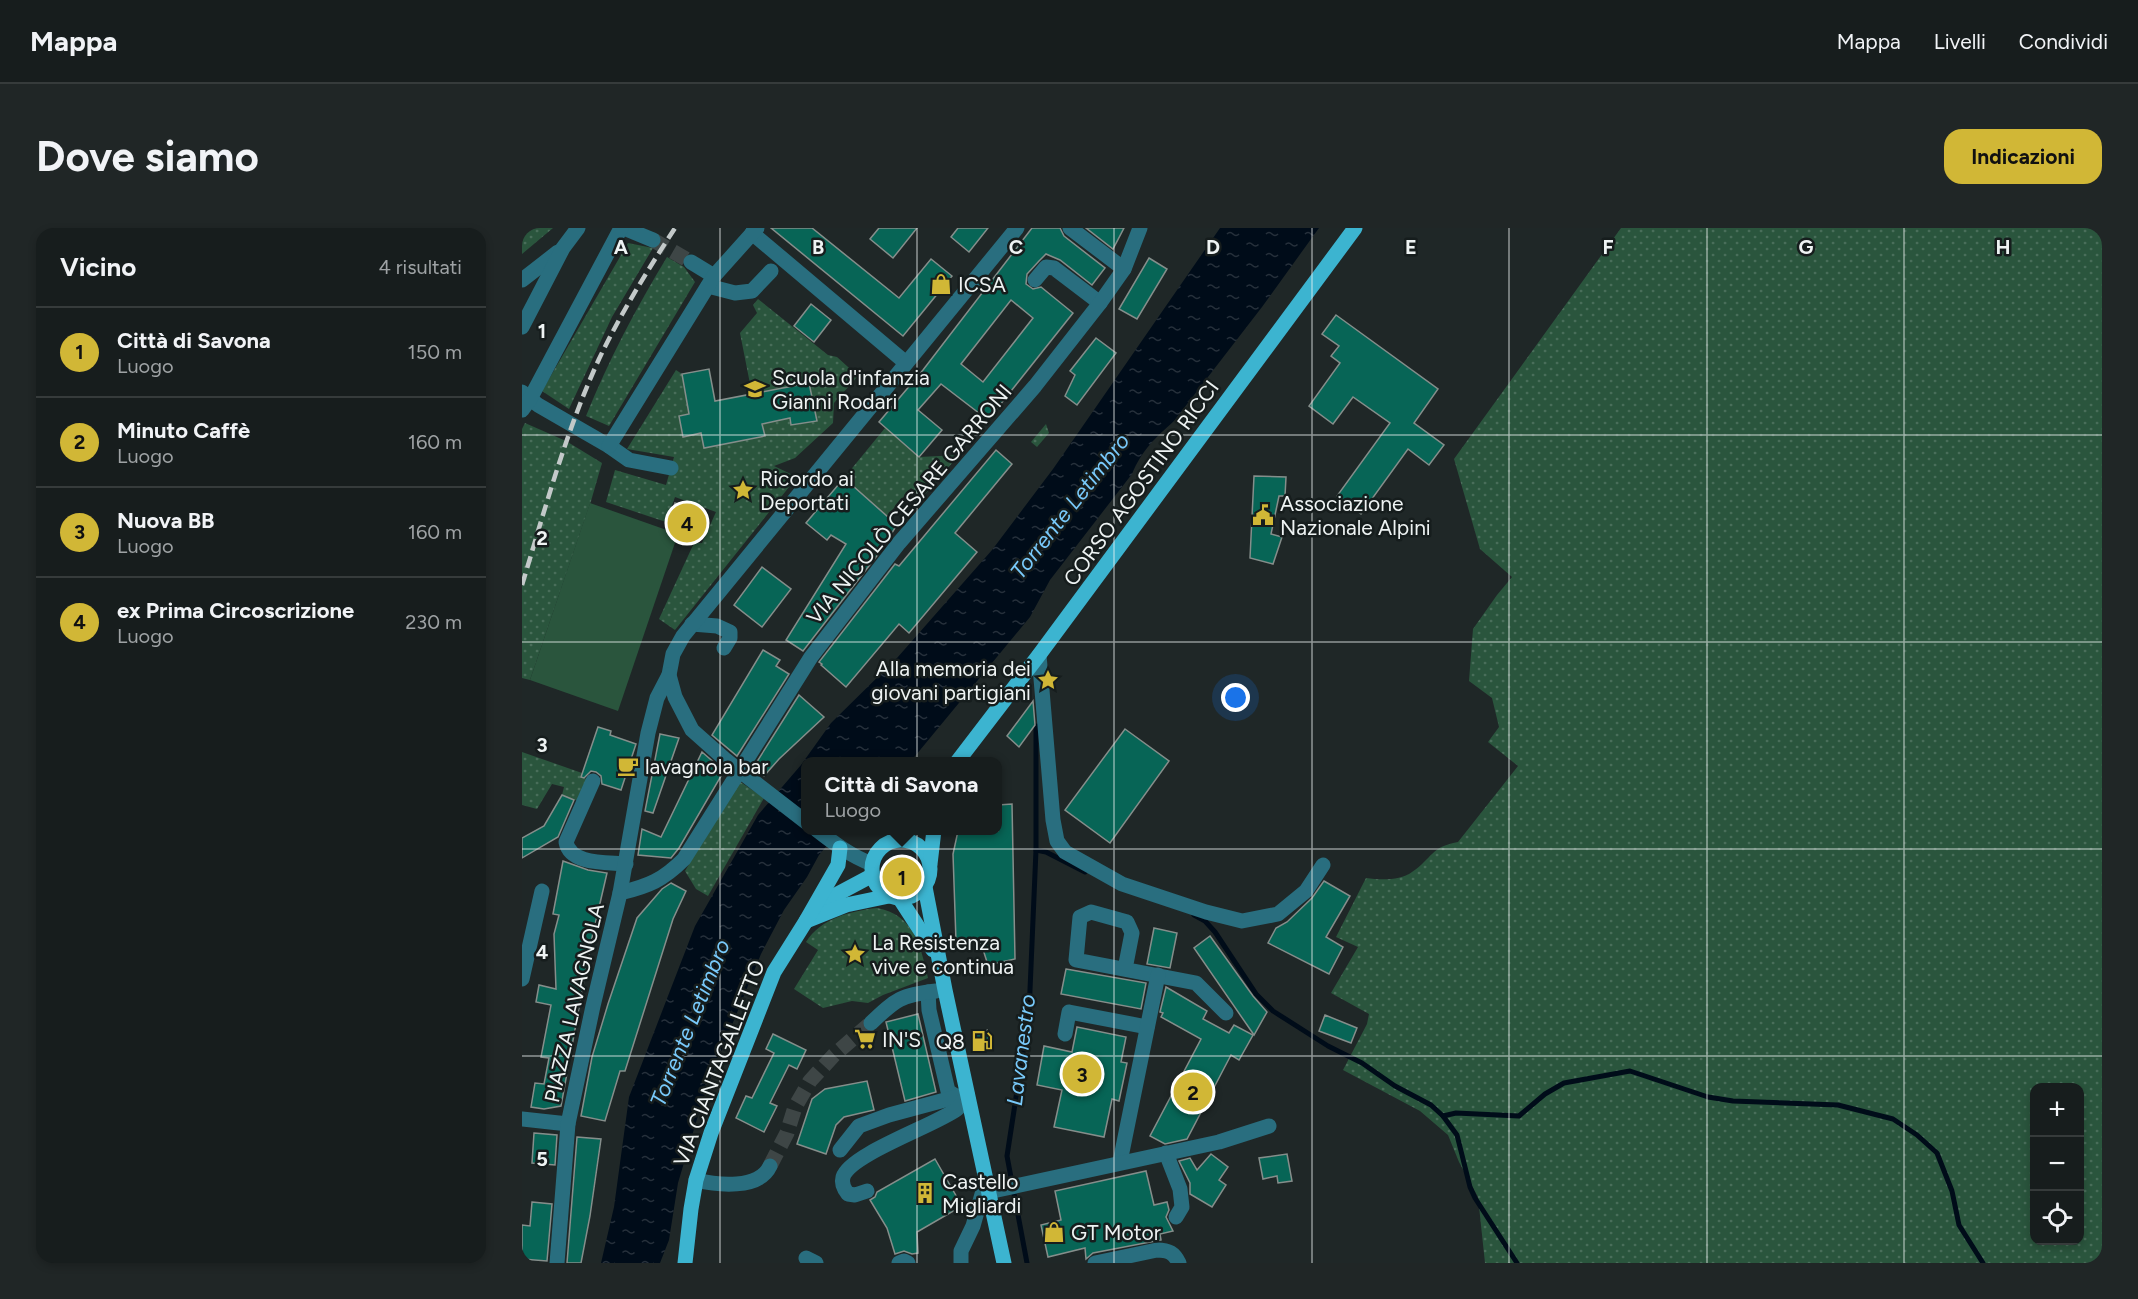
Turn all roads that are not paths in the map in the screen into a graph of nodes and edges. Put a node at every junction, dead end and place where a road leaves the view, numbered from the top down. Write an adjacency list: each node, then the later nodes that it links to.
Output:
1 (578, 228): 9 (street)
2 (623, 228): 8 (street); 19 (street)
3 (1017, 228): 18 (street, PIAZZA LAVAGNOLA)
4 (1070, 228): 11 (street)
5 (1140, 228): 11 (street, VIA NICOLÒ CESARE GARRONI)
6 (1355, 228): 24 (main road, CORSO AGOSTINO RICCI)
7 (749, 230): 15 (street); 18 (street)
8 (653, 240)
9 (563, 248): 13 (street); 17 (street)
10 (691, 262): 15 (street)
11 (1125, 269): 16 (street, VIA NICOLÒ CESARE GARRONI)
12 (771, 271): 15 (street)
13 (522, 280)
14 (1035, 280): 16 (street)
15 (711, 281): 20 (street)
16 (1100, 303): 39 (street, VIA NICOLÒ CESARE GARRONI)
17 (522, 327)
18 (906, 363): 22 (street, PIAZZA LAVAGNOLA)
19 (525, 400): 20 (street)
20 (609, 446): 21 (street)
21 (671, 468)
22 (704, 625): 23 (street); 25 (street, PIAZZA LAVAGNOLA)
23 (724, 648)
24 (1039, 655): 26 (main road, CORSO AGOSTINO RICCI); 34 (street)
25 (669, 675): 28 (street, bridge); 33 (street, PIAZZA LAVAGNOLA)
26 (961, 757)
27 (593, 781): 33 (street)
28 (801, 818)
29 (822, 835): 32 (street)
30 (933, 835): 35 (main road)
31 (899, 836): 35 (main road); 36 (main road)
32 (836, 845): 36 (street); 41 (main road, VIA CIANTAGALLETTO)
33 (626, 864): 39 (street, PIAZZA LAVAGNOLA)
34 (1323, 865)
35 (930, 867): 37 (main road)
36 (872, 870): 40 (main road); 41 (main road, VIA CIANTAGALLETTO)
37 (925, 887): 40 (main road); 42 (main road)
38 (542, 891): 45 (street)
39 (620, 892): 54 (street, PIAZZA LAVAGNOLA)
40 (895, 897): 41 (main road); 42 (main road)
41 (806, 921): 60 (main road, VIA CIANTAGALLETTO)
42 (939, 961): 46 (main road)
43 (1125, 969): 43 (street); 44 (street)
44 (1158, 975): 48 (street); 50 (street)
45 (522, 979)
46 (945, 990): 47 (street); 52 (main road)
47 (928, 992): 49 (street); 52 (street)
48 (1226, 1013)
49 (871, 1023)
50 (1147, 1027): 51 (street); 58 (street)
51 (1065, 1034)
52 (962, 1096): 56 (street); 61 (main road); 62 (street)
53 (522, 1119): 54 (street)
54 (568, 1124): 64 (street, PIAZZA LAVAGNOLA)
55 (1269, 1125): 57 (street)
56 (840, 1150)
57 (1166, 1153): 58 (street); 63 (street)
58 (1120, 1162): 61 (street)
59 (770, 1166): 60 (street)
60 (696, 1180): 65 (main road, VIA CIANTAGALLETTO)
61 (991, 1187): 68 (street); 69 (main road)
62 (867, 1191)
63 (1176, 1217)
64 (557, 1263)
65 (686, 1263)
66 (899, 1263): 67 (street)
67 (908, 1263)
68 (961, 1263)
69 (1004, 1263)
70 (1095, 1263): 71 (street)
71 (1179, 1263)

